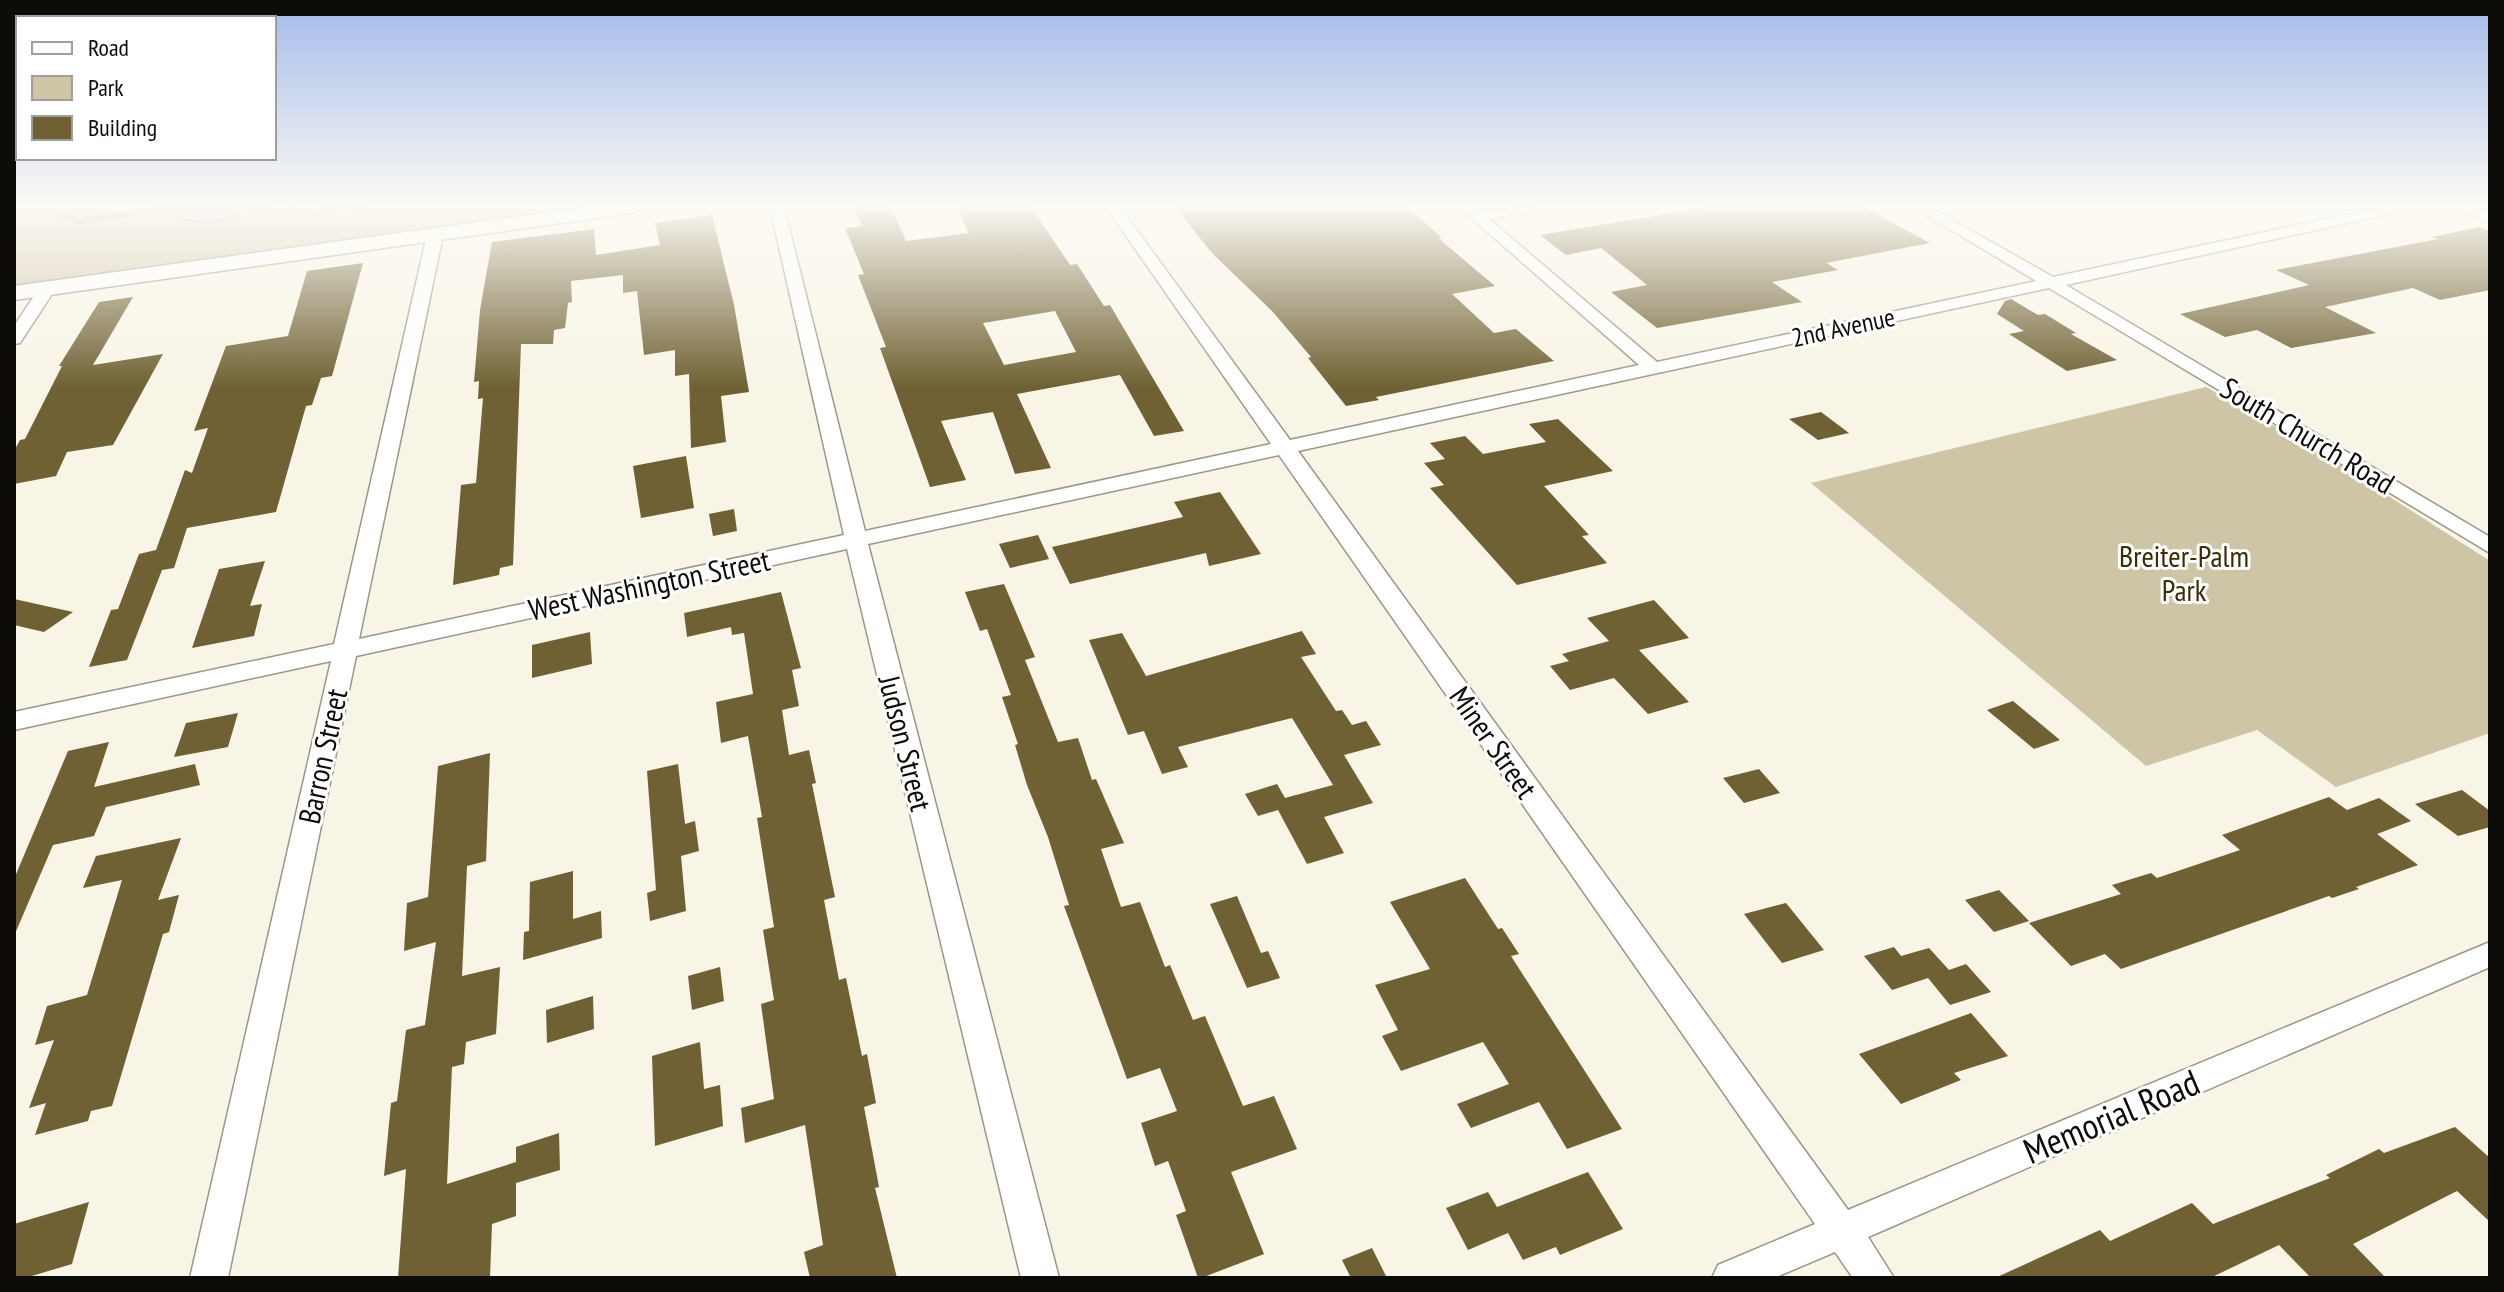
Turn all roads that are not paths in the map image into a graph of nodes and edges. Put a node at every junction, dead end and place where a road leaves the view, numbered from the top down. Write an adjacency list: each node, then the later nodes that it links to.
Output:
1 (199, 267): 9 (street)
2 (428, 267): 16 (street, Barron Street)
3 (791, 267): 14 (street, Judson Street)
4 (1156, 267): 13 (street, Miner Street)
5 (1537, 267): 12 (street)
6 (2025, 267): 8 (street, South Church Road)
7 (2125, 267): 8 (street, 2nd Avenue)
8 (2052, 283): 12 (street, 2nd Avenue); 15 (street, South Church Road)
9 (48, 288): 10 (street); 11 (street)
10 (14, 293)
11 (14, 339)
12 (1652, 367): 13 (street, 2nd Avenue)
13 (1283, 445): 14 (street, West Washington Street); 19 (street, Miner Street)
14 (856, 540): 16 (street, West Washington Street); 21 (street, Judson Street)
15 (2490, 546)
16 (345, 650): 17 (street, West Washington Street); 20 (street, Barron Street)
17 (14, 721)
18 (2490, 954): 19 (street, Memorial Road)
19 (1841, 1230): 22 (street, Memorial Road); 23 (street, Miner Street)
20 (209, 1278)
21 (1040, 1278)
22 (1731, 1278)
23 (1875, 1278)

